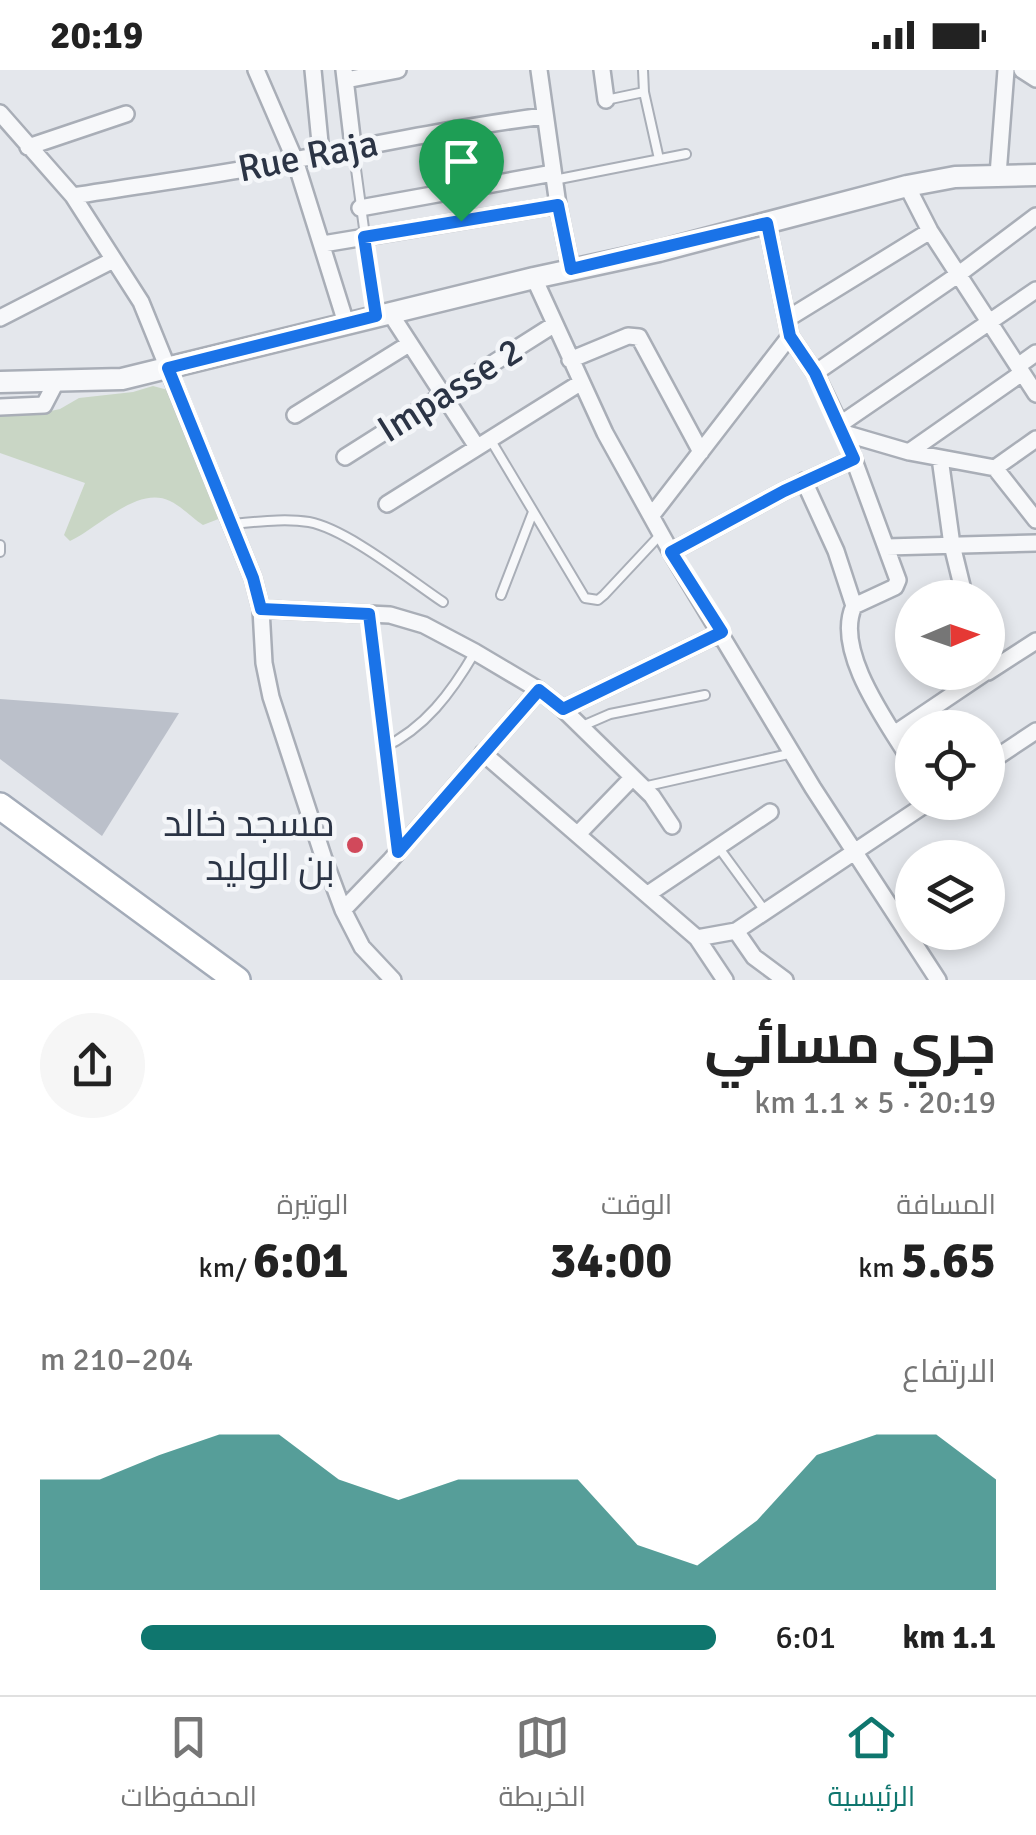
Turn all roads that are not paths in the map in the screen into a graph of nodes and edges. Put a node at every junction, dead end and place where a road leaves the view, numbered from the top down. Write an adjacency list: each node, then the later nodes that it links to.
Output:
1 (256, 70): 21 (street)
2 (312, 70): 18 (street)
3 (398, 70): 9 (street)
4 (539, 70): 15 (street)
5 (602, 70): 12 (street)
6 (643, 70): 11 (lane)
7 (1006, 70): 22 (street)
8 (1022, 70): 10 (street)
9 (345, 75): 16 (street)
10 (1036, 80)
11 (644, 92): 12 (lane); 20 (lane)
12 (606, 100)
13 (0, 113): 17 (street)
14 (126, 114): 17 (street)
15 (544, 116): 16 (street, Rue Raja); 24 (street)
16 (353, 146): 18 (street, Rue Raja); 28 (lane)
17 (28, 147): 26 (street)
18 (322, 154): 21 (street, Rue Raja)
19 (686, 154): 20 (lane)
20 (658, 159): 24 (lane)
21 (295, 160): 26 (street, Rue Raja); 33 (street)
22 (998, 175): 23 (street); 25 (street)
23 (1036, 175)
24 (553, 176): 27 (street); 28 (street)
25 (906, 186): 30 (street); 31 (street)
26 (73, 196): 34 (street)
27 (558, 205): 32 (street); 35 (street)
28 (360, 208): 32 (lane)
29 (1036, 216): 36 (street)
30 (767, 223): 35 (street); 41 (street)
31 (930, 231): 36 (street); 41 (street)
32 (364, 237): 33 (street); 39 (lane)
33 (322, 244): 42 (street)
34 (113, 260): 40 (street); 49 (street)
35 (571, 269): 37 (street)
36 (959, 274): 44 (street); 51 (street)
37 (534, 278): 39 (street); 43 (street)
38 (1036, 290): 44 (street)
39 (383, 315): 42 (street); 46 (street)
40 (0, 318)
41 (786, 319): 45 (street)
42 (346, 323): 49 (street)
43 (555, 324): 48 (street); 55 (street, Impasse 2)
44 (989, 324): 50 (street); 59 (street)
45 (790, 336): 51 (street); 62 (street)
46 (409, 344): 55 (street); 58 (street)
47 (1036, 353): 50 (street)
48 (570, 360): 54 (street); 62 (street)
49 (168, 368): 53 (street); 73 (street)
50 (1020, 369): 56 (street); 63 (street)
51 (815, 373): 59 (street)
52 (0, 382): 53 (street)
53 (56, 382): 57 (street)
54 (580, 383): 61 (street); 71 (street)
55 (440, 394): 61 (street); 64 (street, Impasse 2)
56 (1036, 394)
57 (0, 407)
58 (295, 415)
59 (842, 429): 63 (street); 66 (street)
60 (1036, 439): 67 (street)
61 (484, 443): 69 (street); 70 (lane)
62 (700, 452): 71 (street)
63 (910, 452): 65 (street)
64 (345, 458)
65 (940, 458): 67 (street); 76 (street)
66 (854, 459): 68 (street); 77 (street)
67 (994, 468): 72 (street)
68 (804, 481): 78 (street); 82 (street)
69 (387, 504)
70 (533, 512): 74 (lane); 80 (lane)
71 (652, 516): 74 (street)
72 (1036, 520)
73 (230, 524): 81 (lane); 83 (street)
74 (661, 534): 78 (street)
75 (1036, 542): 76 (street)
76 (952, 545): 77 (street); 79 (street)
77 (886, 547): 82 (street)
78 (671, 552): 85 (street)
79 (961, 580)
80 (500, 595)
81 (444, 602)
82 (854, 606): 95 (street)
83 (261, 609): 84 (street); 110 (street)
84 (369, 614): 87 (street); 96 (lane)
85 (722, 632): 92 (street); 99 (street)
86 (1036, 641): 88 (street)
87 (475, 652): 89 (street); 96 (lane)
88 (1005, 660)
89 (539, 690): 92 (street); 98 (street)
90 (959, 690): 95 (street)
91 (705, 694): 93 (lane)
92 (563, 709): 93 (street)
93 (580, 727): 100 (street)
94 (1036, 731): 97 (street)
95 (894, 734)
96 (383, 748): 108 (lane)
97 (1005, 752)
98 (483, 753): 105 (street); 108 (street)
99 (793, 754): 100 (lane); 107 (street)
100 (637, 783): 104 (street); 105 (street)
101 (0, 806): 114 (main road)
102 (770, 812): 106 (street)
103 (902, 820): 107 (street)
104 (672, 826)
105 (578, 834): 109 (street)
106 (720, 848): 109 (street); 111 (lane)
107 (855, 851): 111 (street); 118 (street)
108 (398, 852): 110 (street)
109 (648, 894): 113 (street)
110 (344, 910): 115 (street)
111 (765, 911): 112 (street)
112 (736, 930): 113 (street); 117 (street)
113 (697, 938): 116 (street)
114 (237, 980)
115 (393, 980)
116 (726, 980)
117 (785, 980)
118 (938, 980)

